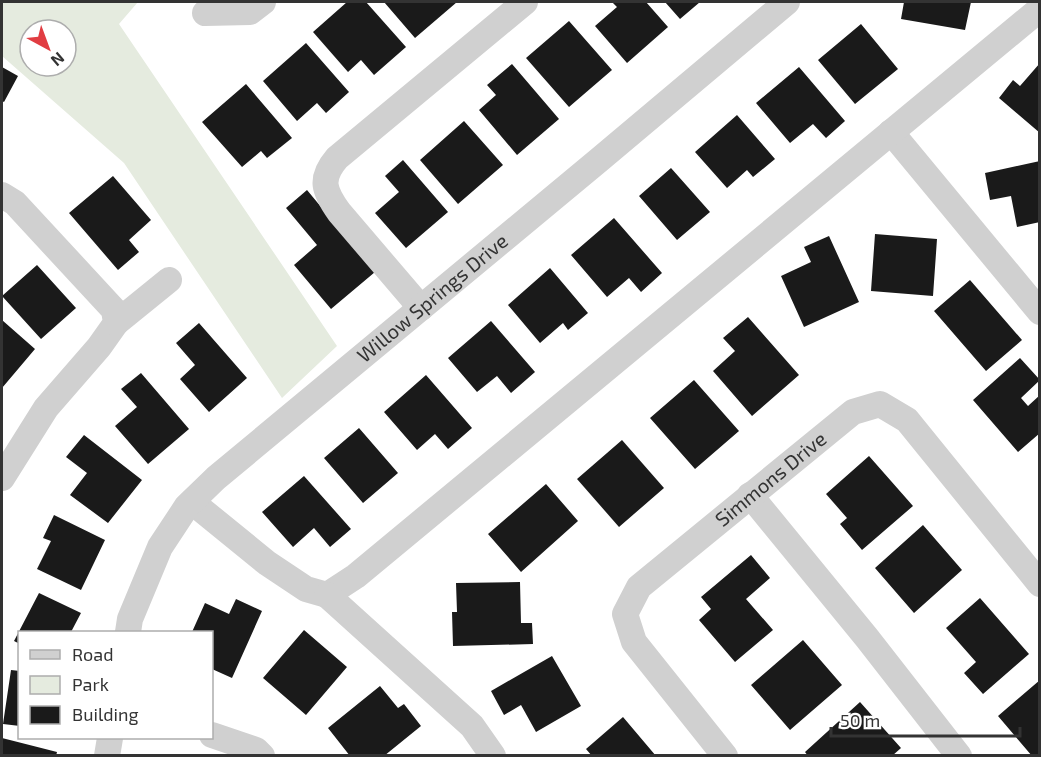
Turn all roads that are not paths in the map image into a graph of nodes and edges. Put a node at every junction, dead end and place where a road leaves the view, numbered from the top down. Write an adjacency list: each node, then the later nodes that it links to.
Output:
1 (263, 2): 5 (street)
2 (525, 2): 9 (street)
3 (787, 2): 9 (street, Willow Springs Drive)
4 (1040, 9): 6 (street)
5 (205, 13)
6 (891, 132): 10 (street); 16 (street)
7 (2, 195): 11 (street)
8 (169, 280): 11 (street)
9 (421, 308): 14 (street, Willow Springs Drive)
10 (1040, 312)
11 (116, 323): 12 (street)
12 (2, 478)
13 (750, 495): 15 (street, Simmons Drive); 23 (street, Simmons Drive); 24 (street)
14 (192, 502): 16 (street); 17 (street, Willow Springs Drive)
15 (1040, 584)
16 (327, 595): 22 (street)
17 (128, 631)
18 (213, 735): 21 (street)
19 (110, 739): 20 (street)
20 (107, 756)
21 (262, 756)
22 (493, 756)
23 (725, 756)
24 (959, 756)

